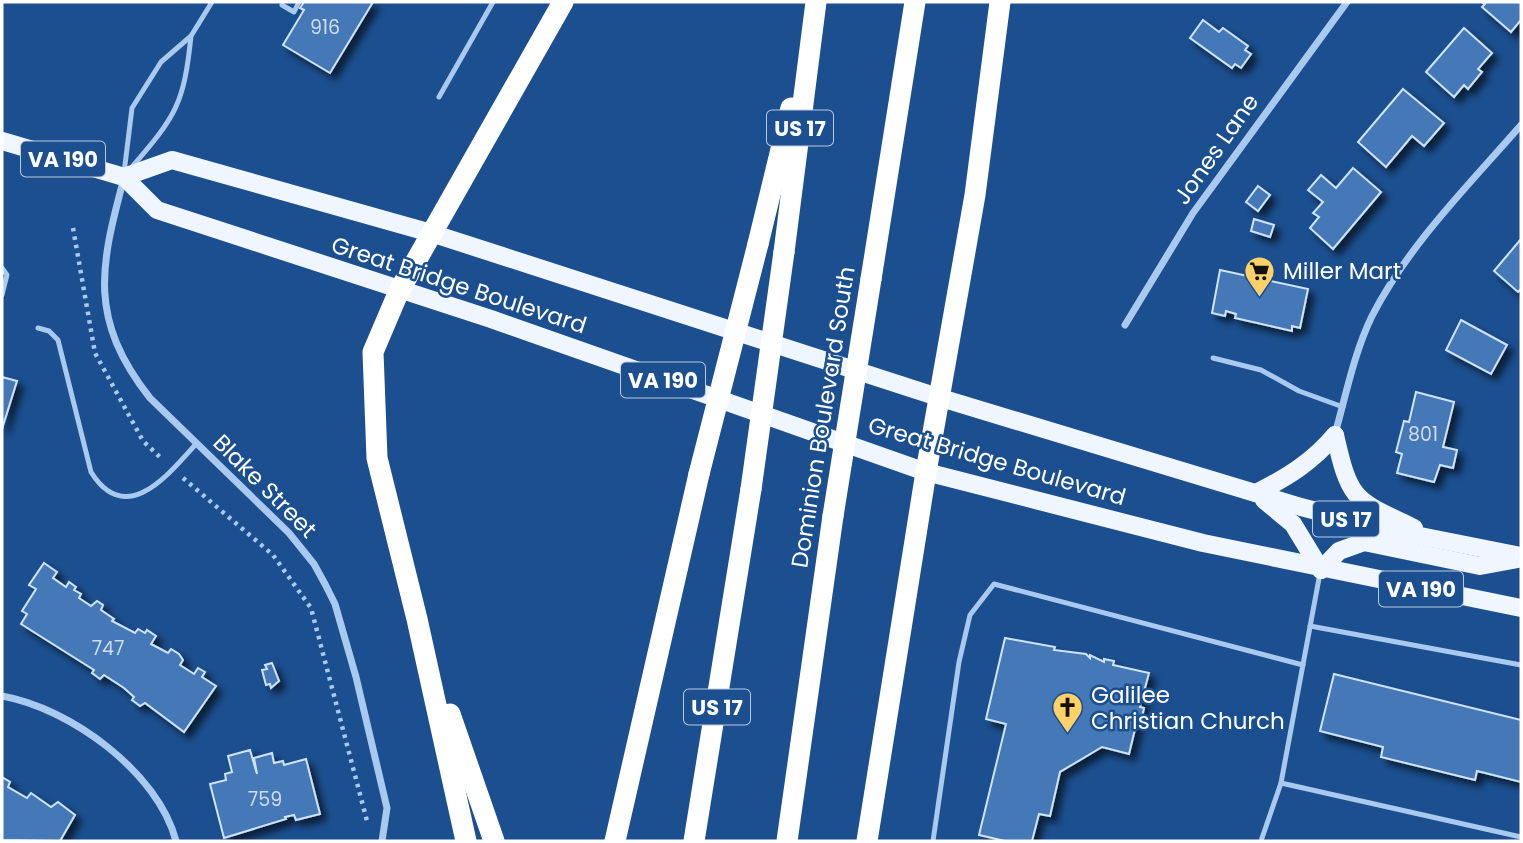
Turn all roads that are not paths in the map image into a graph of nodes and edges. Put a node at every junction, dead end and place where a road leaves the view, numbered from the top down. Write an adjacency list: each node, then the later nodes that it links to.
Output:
1 (212, 2): 10 (lane)
2 (299, 2): 9 (lane)
3 (493, 2): 11 (lane)
4 (563, 2): 15 (highway)
5 (915, 2): 47 (highway, Dominion Boulevard South, bridge)
6 (1000, 2): 22 (highway)
7 (1346, 2): 19 (street, Jones Lane)
8 (816, 3): 31 (highway, US 17, bridge); 44 (highway, bridge)
9 (282, 5)
10 (191, 36): 14 (lane); 14 (lane)
11 (439, 97)
12 (1521, 125): 23 (street)
13 (2, 141): 14 (main road, Great Bridge Boulevard / VA 190)
14 (124, 177): 15 (main road, Great Bridge Boulevard / VA 190); 17 (main road, Great Bridge Boulevard / VA 190); 25 (street, Blake Street)
15 (431, 233): 17 (highway); 22 (main road, Great Bridge Boulevard / VA 190)
16 (2, 268): 18 (lane)
17 (399, 291): 26 (main road, Great Bridge Boulevard / VA 190); 33 (highway)
18 (2, 295)
19 (1125, 325)
20 (38, 328): 25 (lane)
21 (1213, 358): 23 (lane)
22 (941, 398): 26 (highway); 27 (main road, Great Bridge Boulevard / US 17)
23 (1343, 407): 24 (street)
24 (1335, 435): 27 (main road); 28 (main road)
25 (195, 444): 41 (street, Blake Street)
26 (926, 472): 30 (main road, Great Bridge Boulevard / VA 190); 48 (highway)
27 (1256, 493): 28 (main road, Great Bridge Boulevard / US 17); 30 (main road)
28 (1437, 540): 29 (main road, Great Bridge Boulevard / US 17)
29 (1521, 557): 30 (main road)
30 (1321, 570): 32 (main road, Great Bridge Boulevard / VA 190); 34 (lane)
31 (739, 573): 45 (highway, US 17); 46 (highway)
32 (1521, 608)
33 (417, 619): 42 (highway); 43 (highway)
34 (1310, 626): 35 (lane); 36 (lane)
35 (1303, 665): 38 (lane); 49 (lane)
36 (1521, 665)
37 (2, 696): 40 (street)
38 (1281, 783): 39 (lane); 50 (lane)
39 (1521, 837)
40 (176, 841)
41 (382, 841)
42 (466, 841)
43 (494, 841)
44 (615, 841)
45 (694, 841)
46 (708, 841)
47 (787, 841)
48 (867, 841)
49 (933, 841)
50 (1261, 841)

